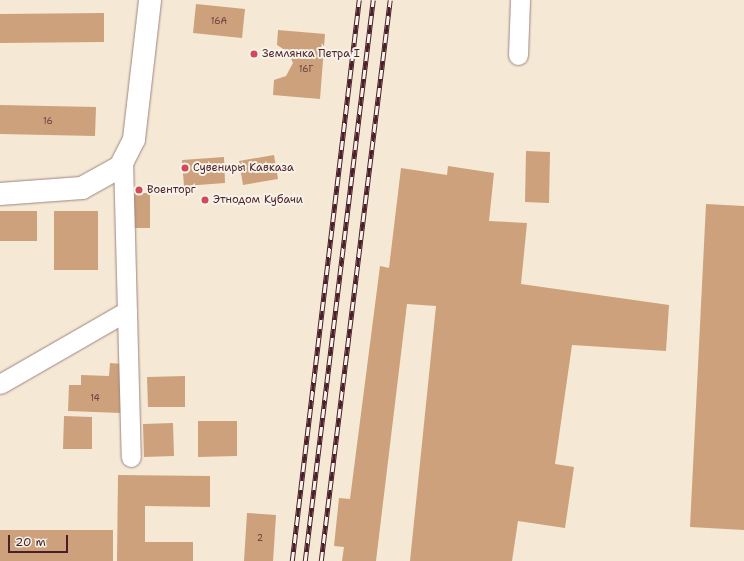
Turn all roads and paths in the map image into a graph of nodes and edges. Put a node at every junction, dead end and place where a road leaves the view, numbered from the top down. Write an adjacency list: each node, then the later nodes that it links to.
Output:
1 (150, 0): 4 (street)
2 (520, 0): 3 (street)
3 (518, 54)
4 (123, 160): 5 (street); 6 (street)
5 (0, 194)
6 (126, 311): 7 (street); 8 (street)
7 (0, 384)
8 (131, 457)

